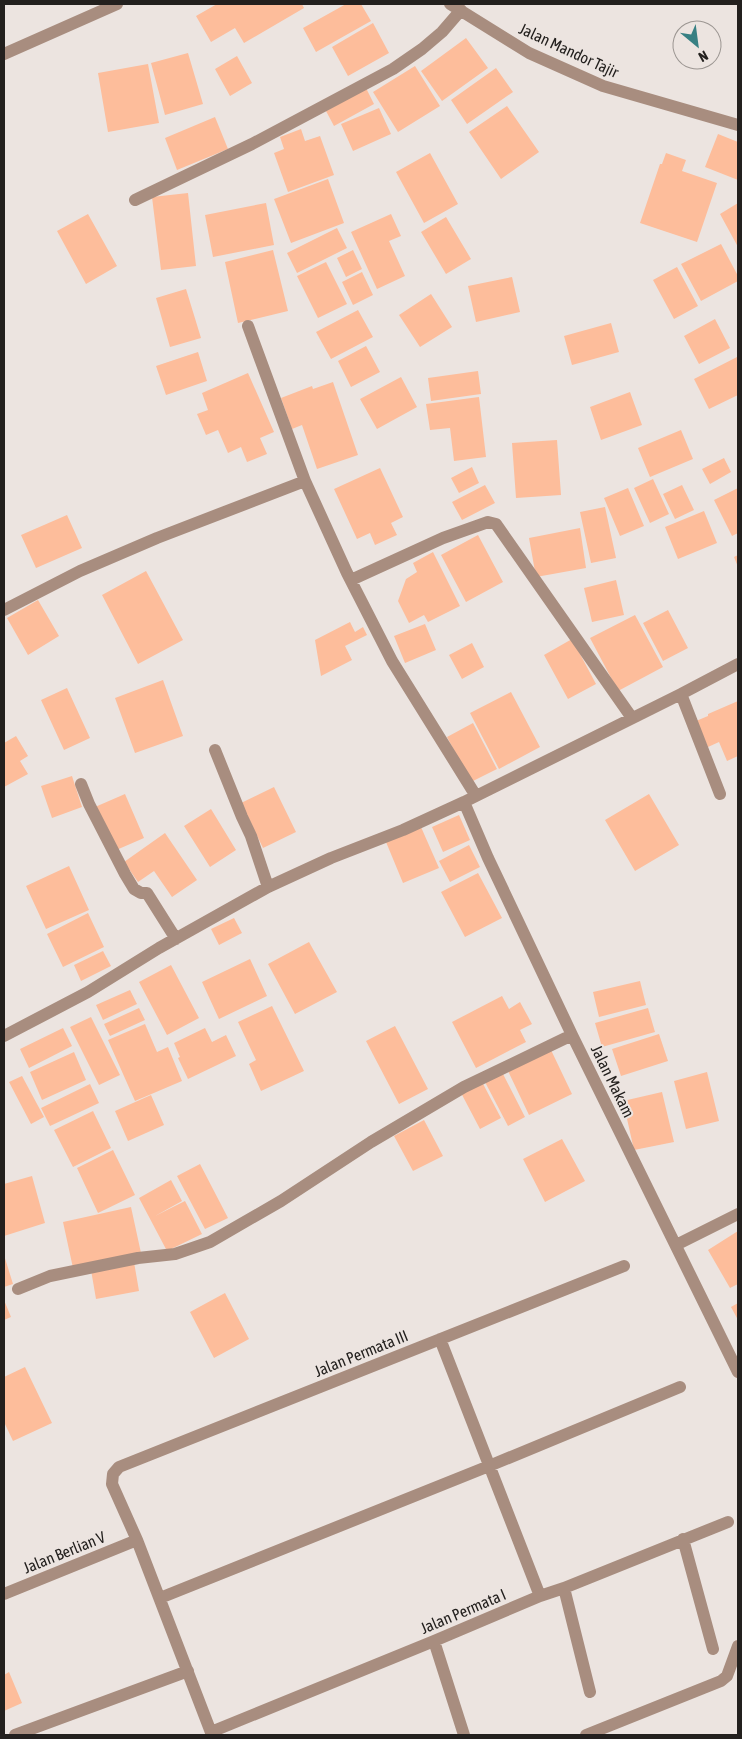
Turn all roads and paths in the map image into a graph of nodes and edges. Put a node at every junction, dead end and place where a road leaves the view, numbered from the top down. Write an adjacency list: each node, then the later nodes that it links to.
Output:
1 (117, 4): 3 (street)
2 (456, 7): 4 (street, Jalan Mandor Tajir); 5 (street)
3 (4, 54)
4 (738, 125)
5 (136, 200)
6 (248, 326): 7 (street)
7 (305, 482): 8 (street); 9 (street)
8 (351, 580): 12 (street); 16 (street)
9 (4, 610)
10 (738, 664): 11 (street)
11 (681, 694): 12 (street); 15 (street)
12 (632, 718): 16 (street)
13 (215, 750): 18 (street)
14 (81, 784): 19 (street)
15 (720, 794)
16 (476, 796): 17 (street)
17 (464, 802): 18 (street); 20 (street, Jalan Makam)
18 (268, 887): 19 (street)
19 (176, 939): 21 (street)
20 (572, 1035): 23 (street, Jalan Makam); 25 (street)
21 (4, 1036)
22 (738, 1214): 23 (street)
23 (676, 1245): 27 (street, Jalan Makam)
24 (624, 1266): 26 (street, Jalan Permata III)
25 (18, 1289)
26 (440, 1339): 29 (street); 32 (street, Jalan Permata III)
27 (738, 1372)
28 (680, 1387): 29 (street)
29 (490, 1466): 35 (street); 36 (street)
30 (728, 1522): 31 (street, Jalan Permata I)
31 (683, 1539): 33 (street, Jalan Permata I); 39 (street)
32 (137, 1540): 34 (street, Jalan Berlian V); 36 (street)
33 (564, 1588): 35 (street, Jalan Permata I); 41 (street)
34 (4, 1594)
35 (540, 1596): 37 (street, Jalan Permata I)
36 (160, 1598): 40 (street)
37 (434, 1641): 42 (street, Jalan Permata I); 44 (street)
38 (738, 1646): 45 (street)
39 (712, 1649)
40 (188, 1671): 42 (street); 43 (street)
41 (590, 1692)
42 (212, 1733)
43 (15, 1735)
44 (464, 1735)
45 (586, 1735)

